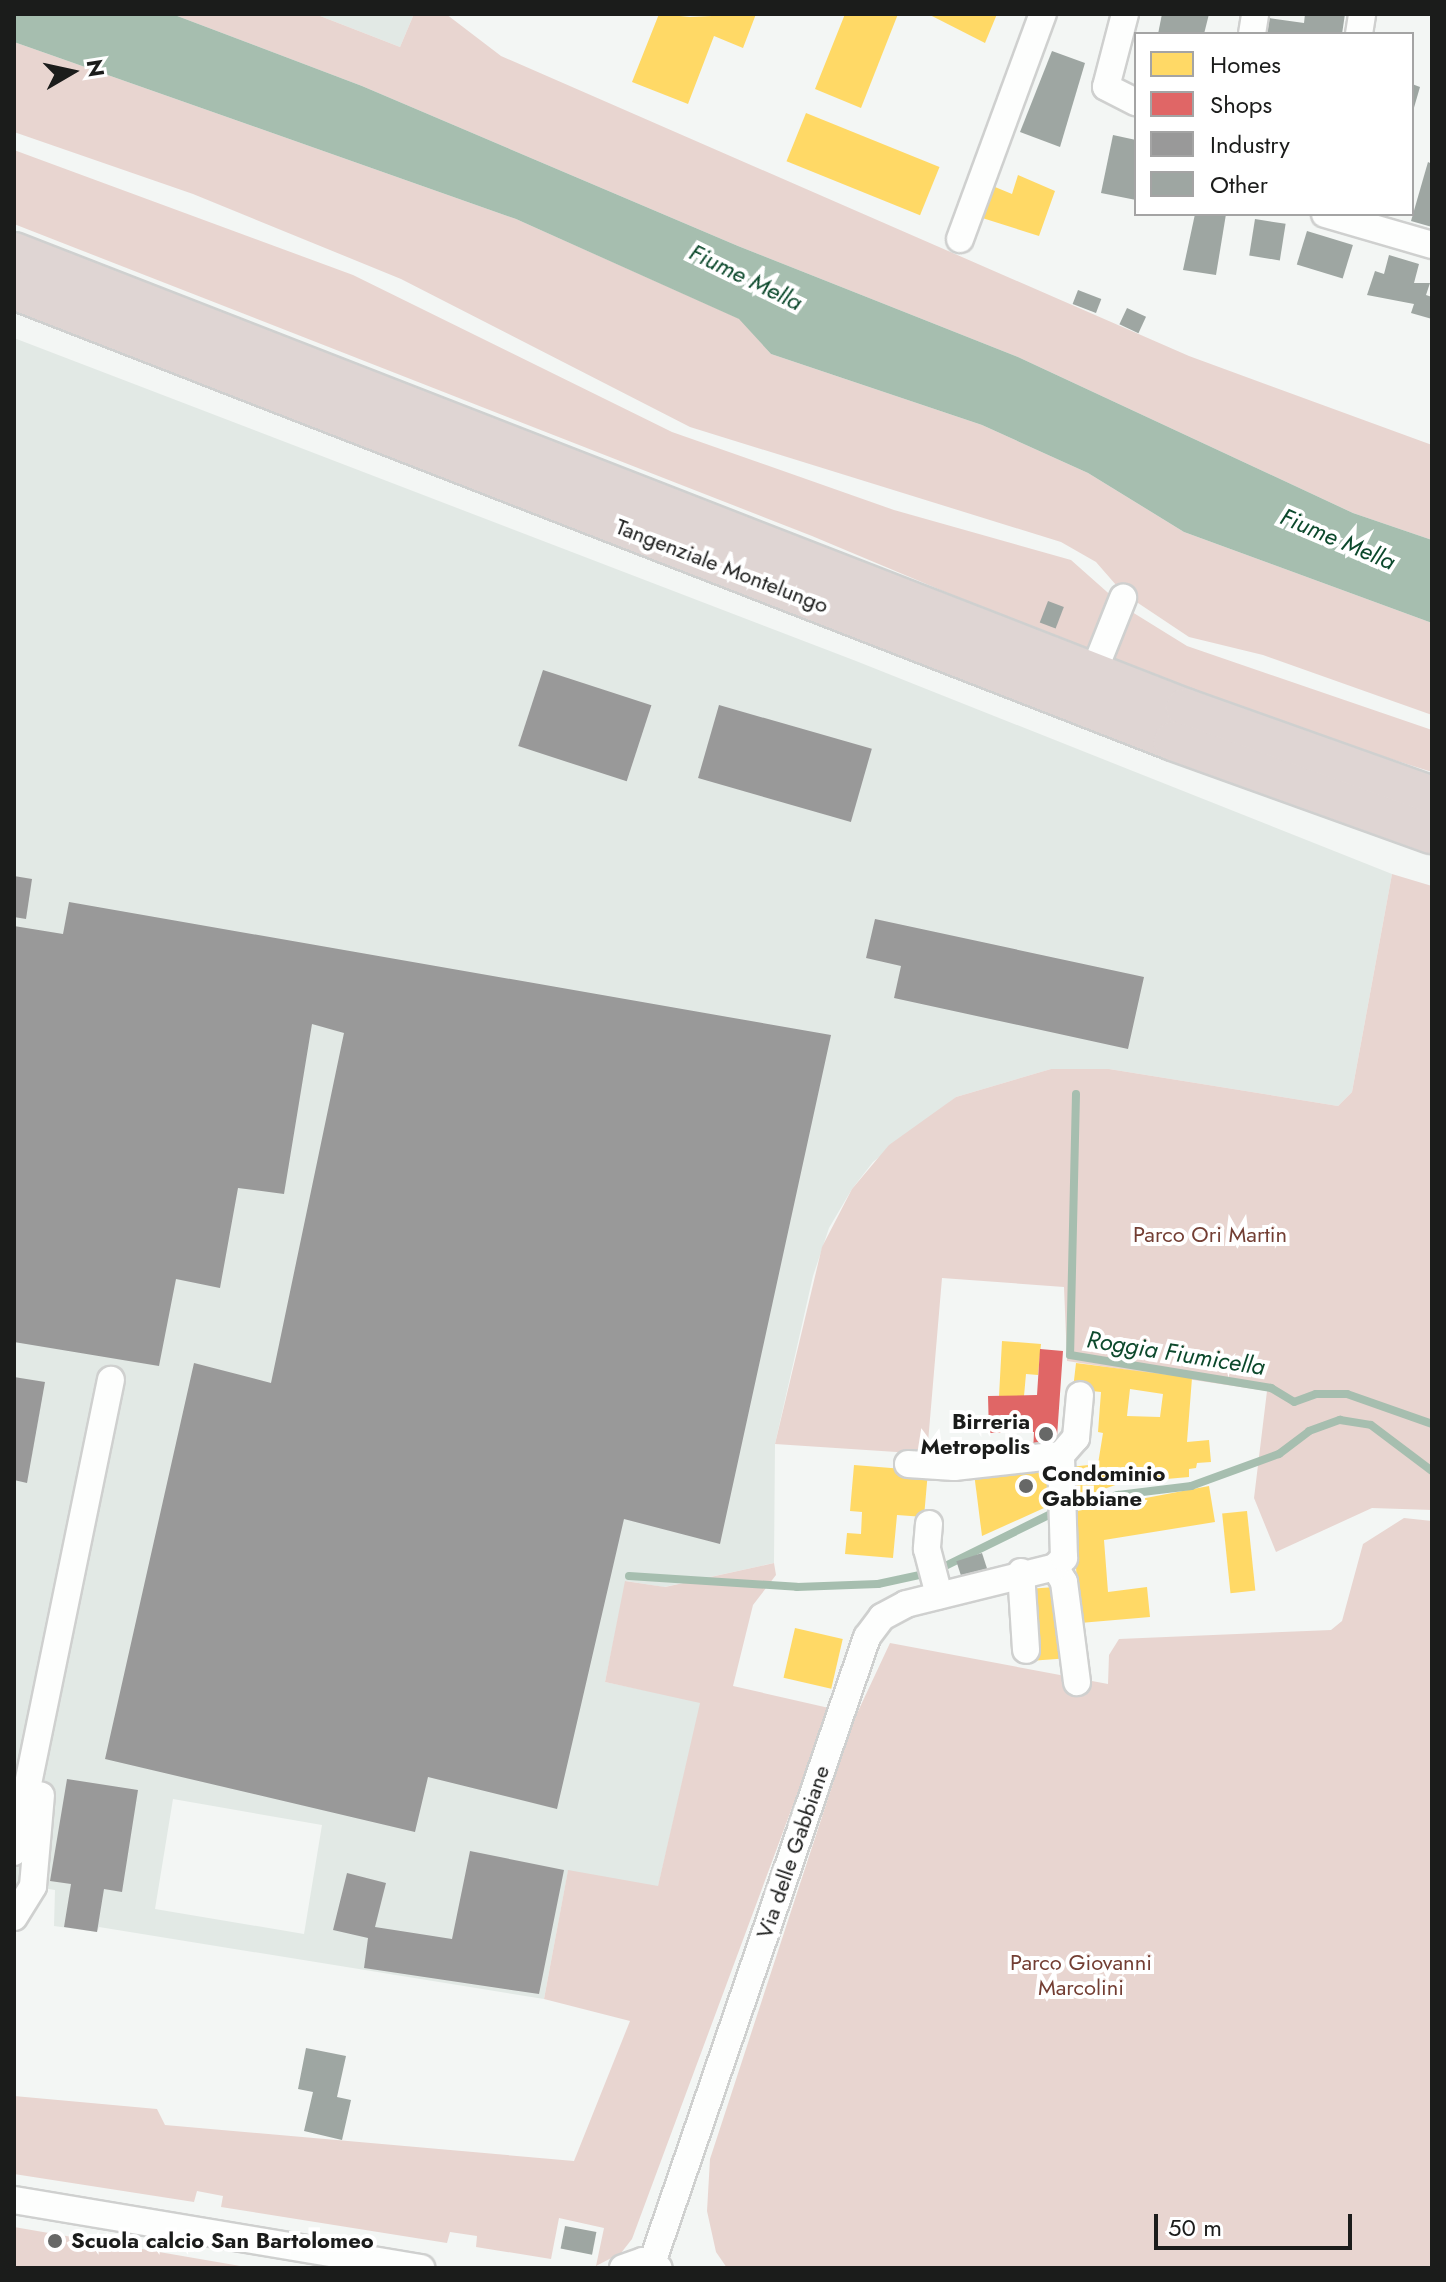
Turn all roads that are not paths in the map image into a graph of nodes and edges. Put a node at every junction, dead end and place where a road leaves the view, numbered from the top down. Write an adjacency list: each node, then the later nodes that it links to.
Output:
1 (1043, 14): 5 (street)
2 (1125, 14): 3 (street)
3 (1134, 101)
4 (1332, 216): 6 (street)
5 (960, 239)
6 (1432, 245)
7 (14, 252): 10 (highway, Tangenziale Montelungo)
8 (14, 290): 12 (highway, Tangenziale Montelungo)
9 (1123, 598): 10 (street)
10 (1094, 671): 11 (highway, Tangenziale Montelungo)
11 (1432, 796)
12 (1432, 834)
13 (111, 1380): 23 (street)
14 (1080, 1395): 15 (street)
15 (1061, 1455): 16 (street); 18 (street)
16 (908, 1464)
17 (928, 1536): 20 (street)
18 (1055, 1567): 19 (street, Via delle Gabbiane); 22 (street)
19 (1021, 1572): 20 (street, Via delle Gabbiane); 21 (street)
20 (939, 1595): 27 (street, Via delle Gabbiane)
21 (1026, 1650)
22 (1077, 1682)
23 (48, 1697): 24 (street); 25 (street)
24 (14, 1852)
25 (14, 1917)
26 (14, 2200): 28 (street)
27 (656, 2266): 29 (street)
28 (421, 2268)
29 (623, 2268)

